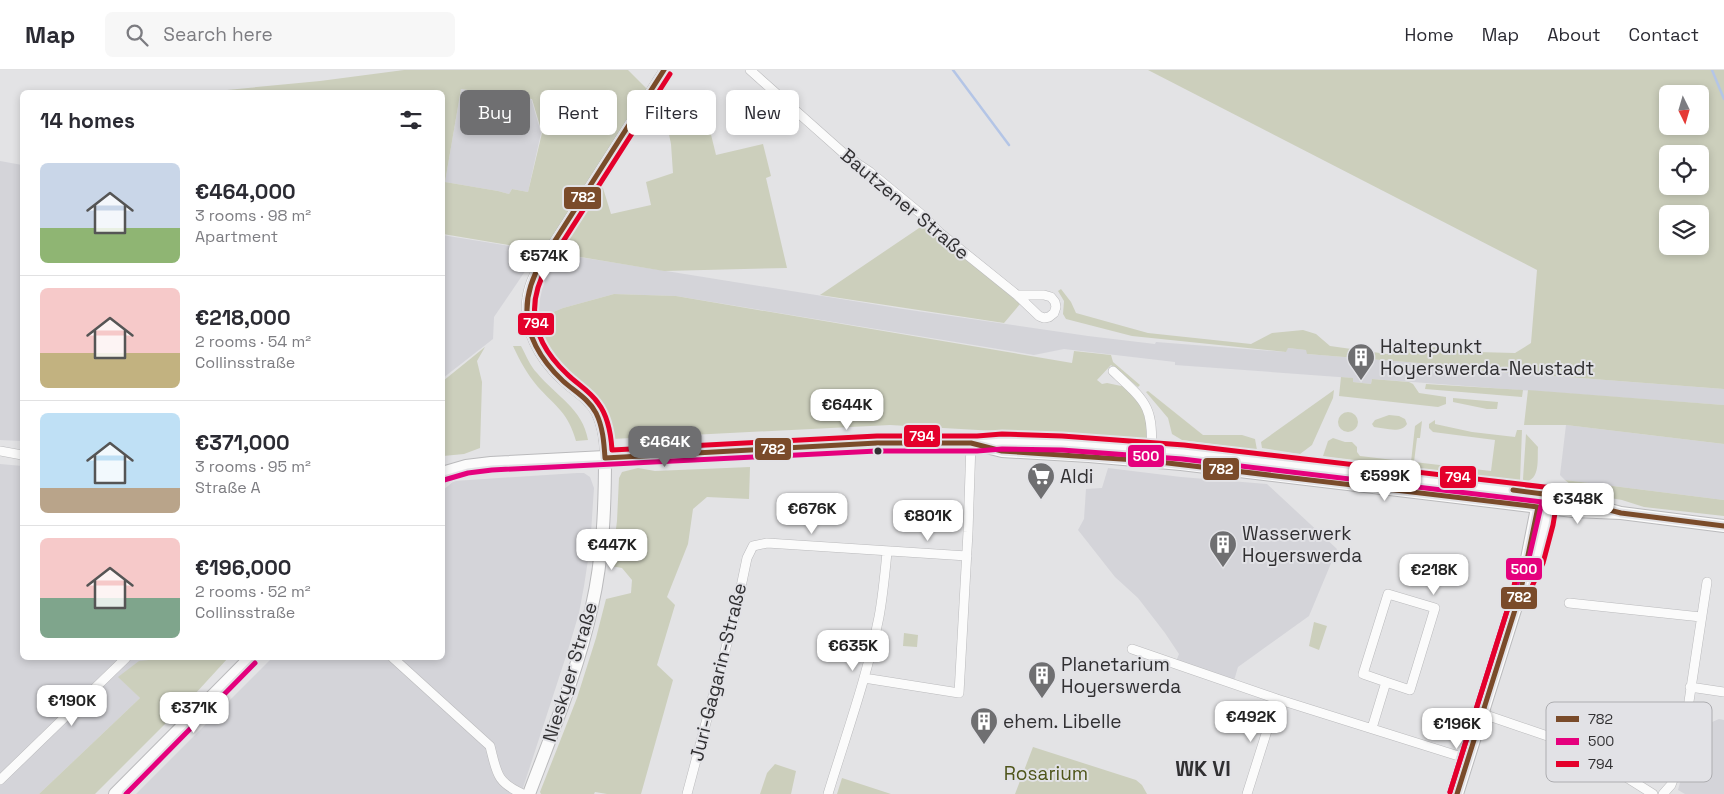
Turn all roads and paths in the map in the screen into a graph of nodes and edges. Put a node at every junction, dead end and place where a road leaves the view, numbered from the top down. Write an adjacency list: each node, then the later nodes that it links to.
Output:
1 (664, 70): 9 (street)
2 (750, 70): 3 (street, Bautzener Straße)
3 (1017, 295)
4 (1113, 371): 8 (street)
5 (974, 443): 8 (main road); 9 (main road); 16 (street)
6 (0, 451): 7 (street)
7 (20, 455)
8 (1151, 455): 11 (main road); 12 (main road)
9 (605, 458): 10 (main road); 39 (main road, Nieskyer Straße)
10 (445, 472)
11 (1546, 494): 12 (main road); 13 (main road)
12 (1544, 507): 13 (main road); 30 (main road)
13 (1620, 513): 14 (main road)
14 (1724, 526)
15 (887, 552): 16 (street); 24 (street); 40 (street, Juri-Gagarin-Straße)
16 (967, 556): 24 (street)
17 (1707, 582): 19 (street)
18 (1569, 602): 19 (street)
19 (1701, 617): 26 (street)
20 (1132, 649): 28 (street)
21 (124, 660): 34 (street)
22 (248, 660): 37 (main road)
23 (395, 660): 38 (street)
24 (864, 678): 41 (street)
25 (1386, 682): 25 (street); 31 (street)
26 (1690, 687): 27 (street); 29 (street)
27 (1724, 692)
28 (1277, 699): 31 (street); 42 (street)
29 (1688, 702)
30 (1483, 714): 32 (street); 33 (main road)
31 (1372, 728): 33 (street)
32 (1546, 735)
33 (1468, 759): 43 (main road)
34 (0, 780)
35 (1633, 782): 44 (street)
36 (1672, 782): 45 (street)
37 (115, 794)
38 (523, 794)
39 (528, 794)
40 (687, 794)
41 (828, 794)
42 (1247, 794)
43 (1457, 794)
44 (1653, 794)
45 (1663, 794)

